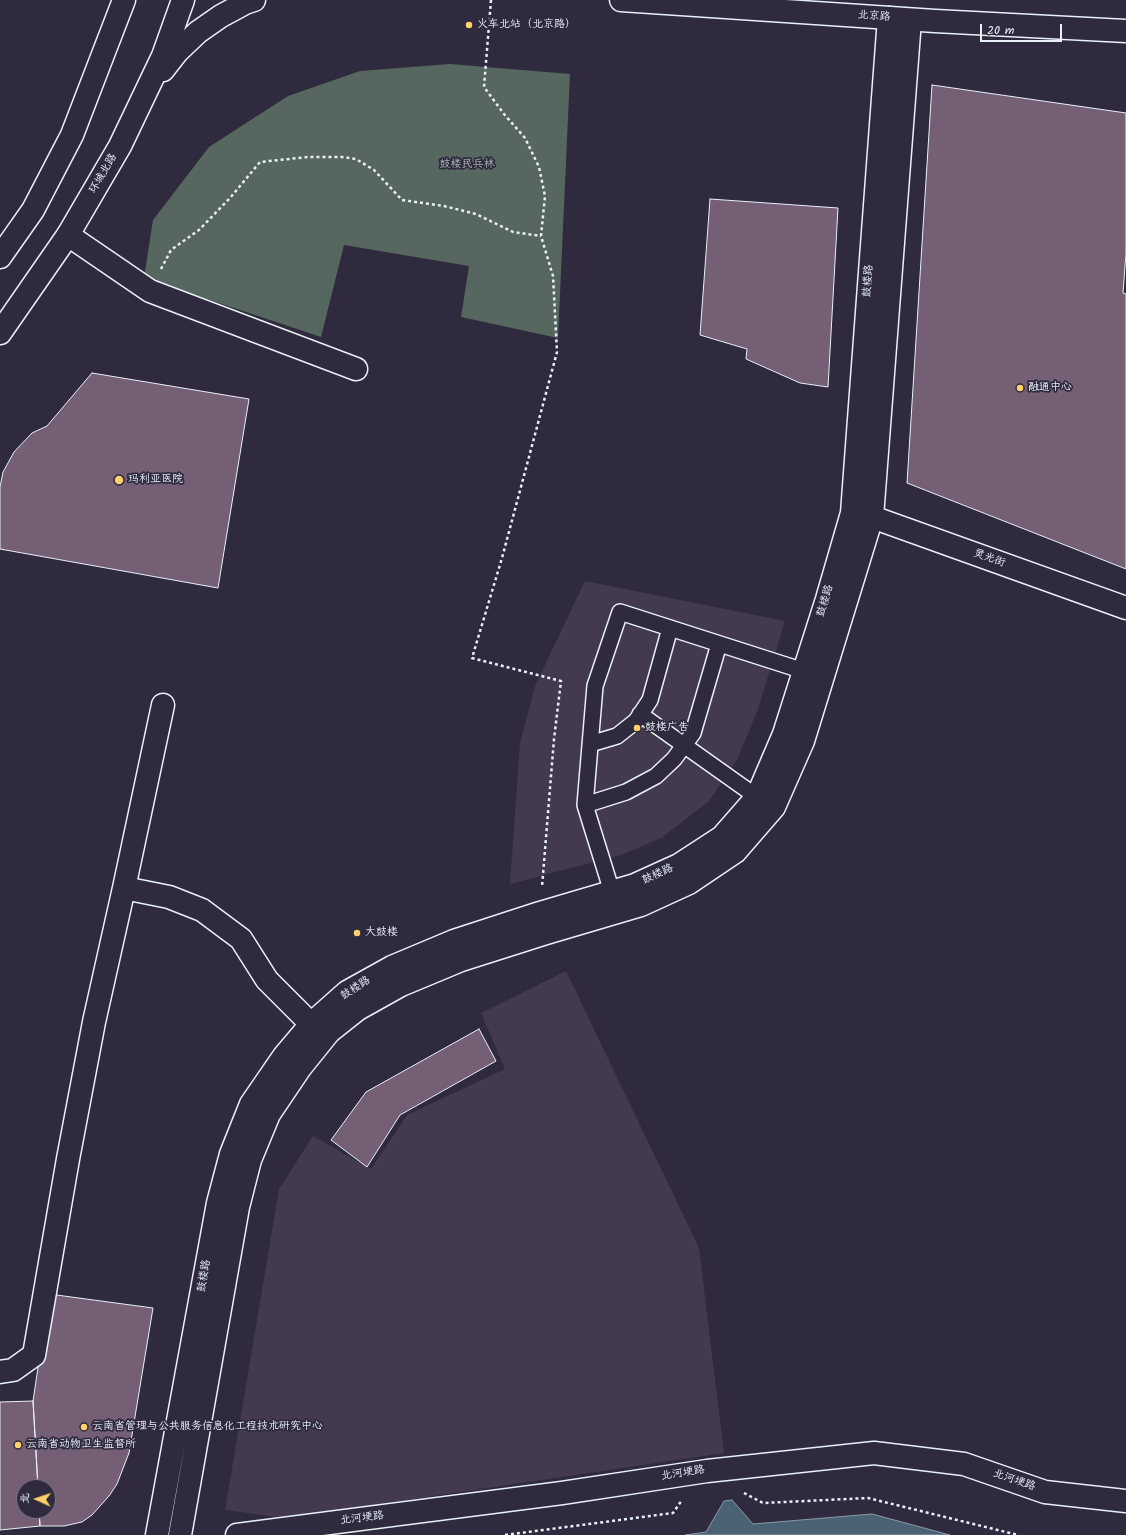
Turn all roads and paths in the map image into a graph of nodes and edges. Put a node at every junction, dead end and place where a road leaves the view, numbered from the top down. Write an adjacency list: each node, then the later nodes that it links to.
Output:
1 (106, 0): 9 (main road)
2 (124, 0): 9 (main road)
3 (183, 0): 10 (main road, 环城北路)
4 (254, 0): 10 (main road)
5 (491, 0): 12 (path)
6 (621, 0): 7 (main road, 北京路)
7 (900, 19): 8 (main road, 北京路); 17 (main road, 鼓楼路)
8 (1126, 31)
9 (104, 51): 13 (main road)
10 (140, 104): 11 (main road, 环城北路)
11 (68, 235): 14 (main road); 15 (main road, 环城北路)
12 (541, 236): 14 (path); 30 (path)
13 (0, 257)
14 (150, 291): 16 (main road)
15 (0, 333)
16 (356, 369)
17 (862, 515): 18 (main road, 灵光街); 21 (main road, 鼓楼路); 37 (main road, 鼓楼路)
18 (1126, 608)
19 (670, 628): 20 (lane); 23 (lane); 24 (lane)
20 (719, 644): 21 (lane); 25 (lane)
21 (804, 671): 26 (main road, 鼓楼路)
22 (163, 705): 28 (main road)
23 (640, 714): 24 (lane); 25 (lane)
24 (590, 744): 27 (lane)
25 (684, 745): 26 (lane); 27 (lane)
26 (757, 796): 29 (main road, 鼓楼路)
27 (585, 805): 29 (lane)
28 (124, 888): 31 (main road); 32 (main road)
29 (612, 892): 30 (main road, 鼓楼路)
30 (540, 913): 31 (main road, 鼓楼路)
31 (311, 1024): 36 (main road, 鼓楼路)
32 (0, 1372)
33 (743, 1492): 40 (path)
34 (684, 1498): 39 (path)
35 (1126, 1501): 38 (main road, 北河埂路)
36 (157, 1535)
37 (180, 1535)
38 (237, 1535)
39 (505, 1535)
40 (1018, 1535)

